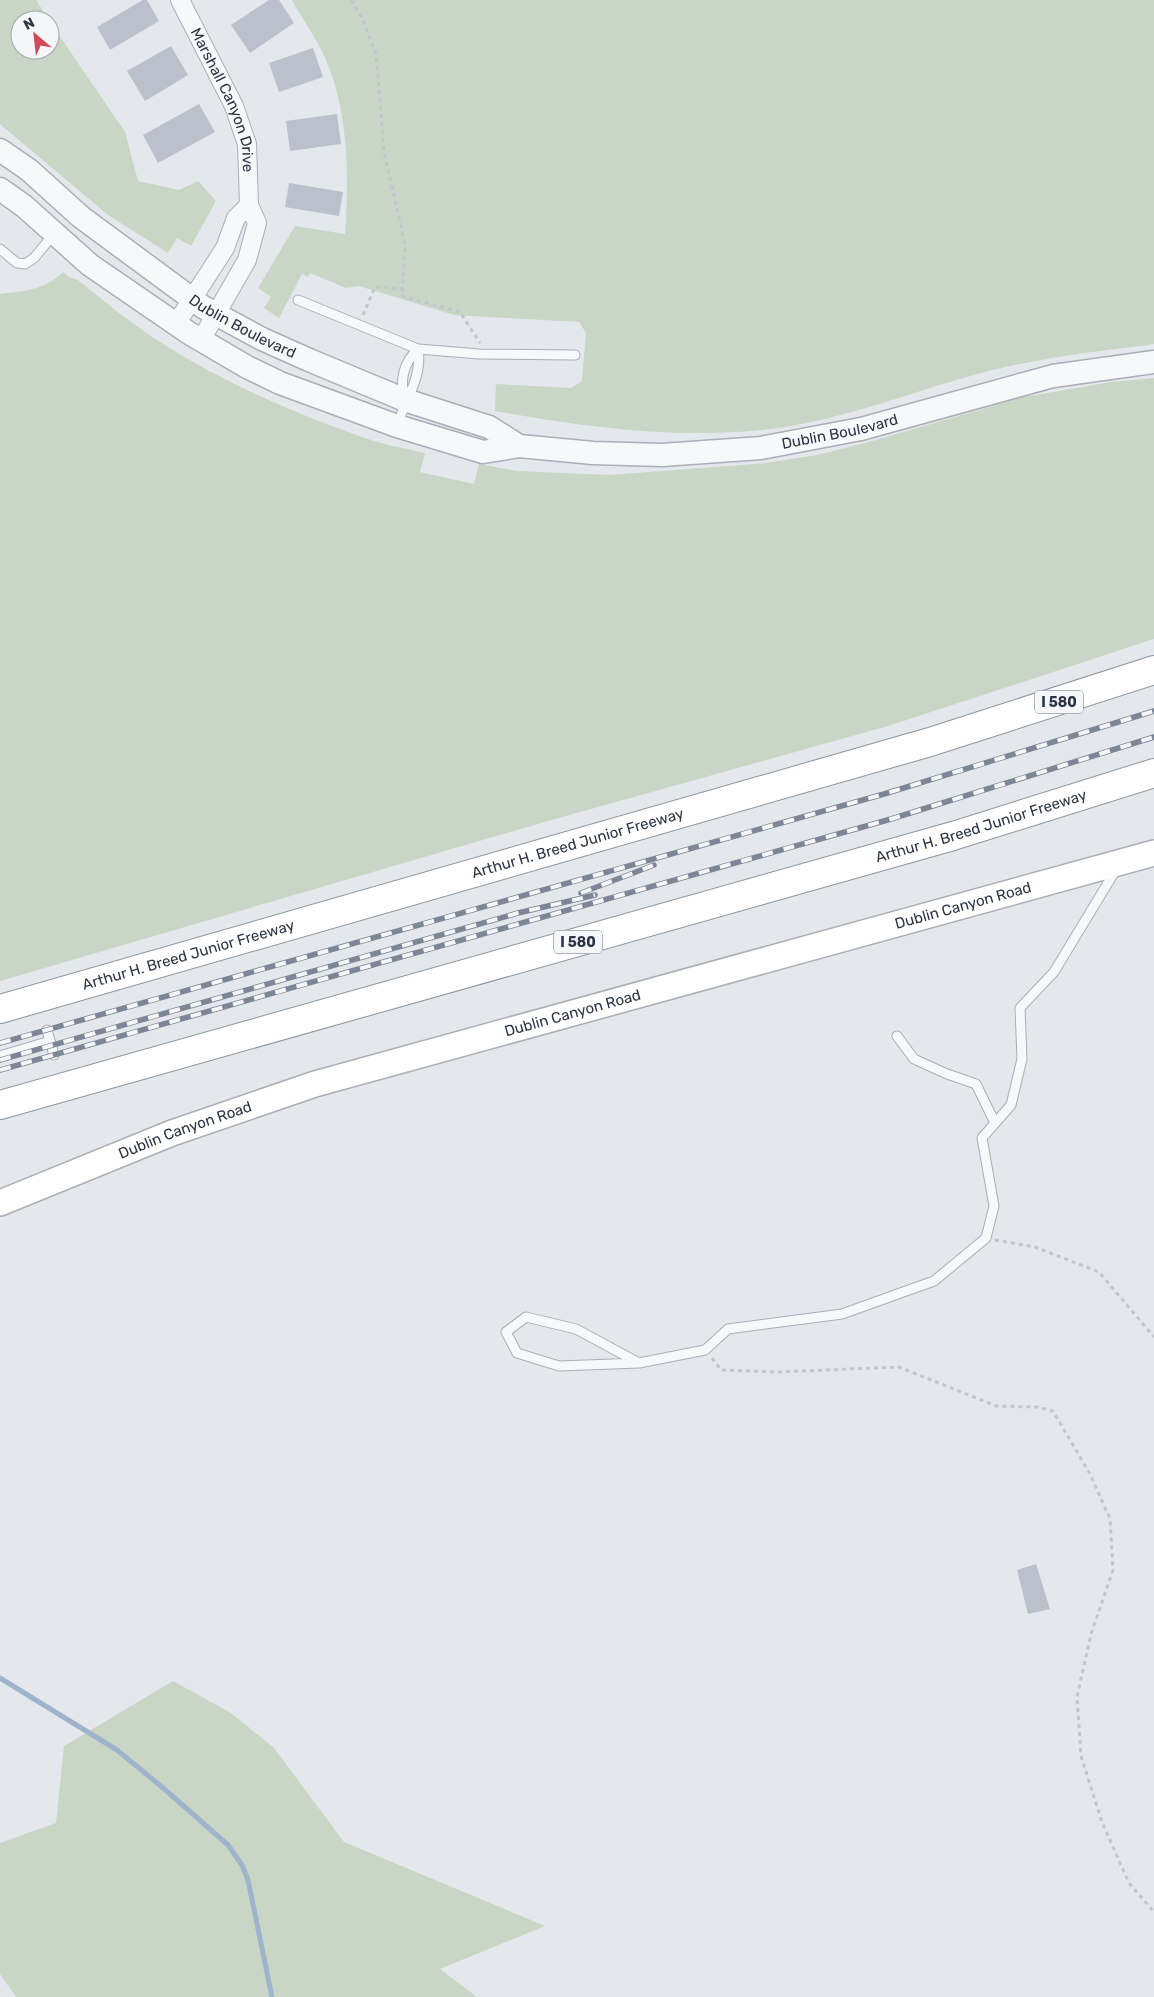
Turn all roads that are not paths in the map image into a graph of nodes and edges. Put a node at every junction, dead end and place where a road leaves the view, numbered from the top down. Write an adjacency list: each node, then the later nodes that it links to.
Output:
1 (180, 0): 4 (street, Marshall Canyon Drive)
2 (0, 150): 7 (street, Dublin Boulevard)
3 (0, 189): 5 (street, Dublin Boulevard)
4 (249, 204): 7 (street); 9 (street, Marshall Canyon Drive)
5 (55, 232): 6 (lane); 10 (street, Dublin Boulevard)
6 (0, 249)
7 (192, 299): 9 (street, Dublin Boulevard); 10 (street)
8 (298, 300): 12 (lane)
9 (216, 314): 11 (street, Marshall Canyon Drive); 15 (street, Dublin Boulevard)
10 (176, 324): 11 (street, Dublin Boulevard)
11 (201, 340): 16 (street, Dublin Boulevard)
12 (418, 349): 13 (lane); 15 (lane)
13 (576, 355)
14 (1154, 362): 17 (street, Dublin Boulevard)
15 (405, 400): 16 (lane); 17 (street, Dublin Boulevard)
16 (397, 426): 17 (street, Dublin Boulevard)
17 (519, 446)
18 (1154, 670): 22 (highway, Arthur H. Breed Junior Freeway / I 580)
19 (1154, 773): 28 (highway, Arthur H. Breed Junior Freeway / I 580)
20 (1154, 853): 21 (main road, Dublin Canyon Road)
21 (1120, 863): 29 (lane); 30 (main road, Dublin Canyon Road)
22 (0, 1009)
23 (47, 1030): 25 (lane)
24 (897, 1036): 29 (lane)
25 (50, 1041): 26 (lane); 27 (lane)
26 (54, 1055)
27 (0, 1056)
28 (0, 1105)
29 (995, 1123): 31 (lane)
30 (0, 1203)
31 (639, 1364): 31 (lane)

